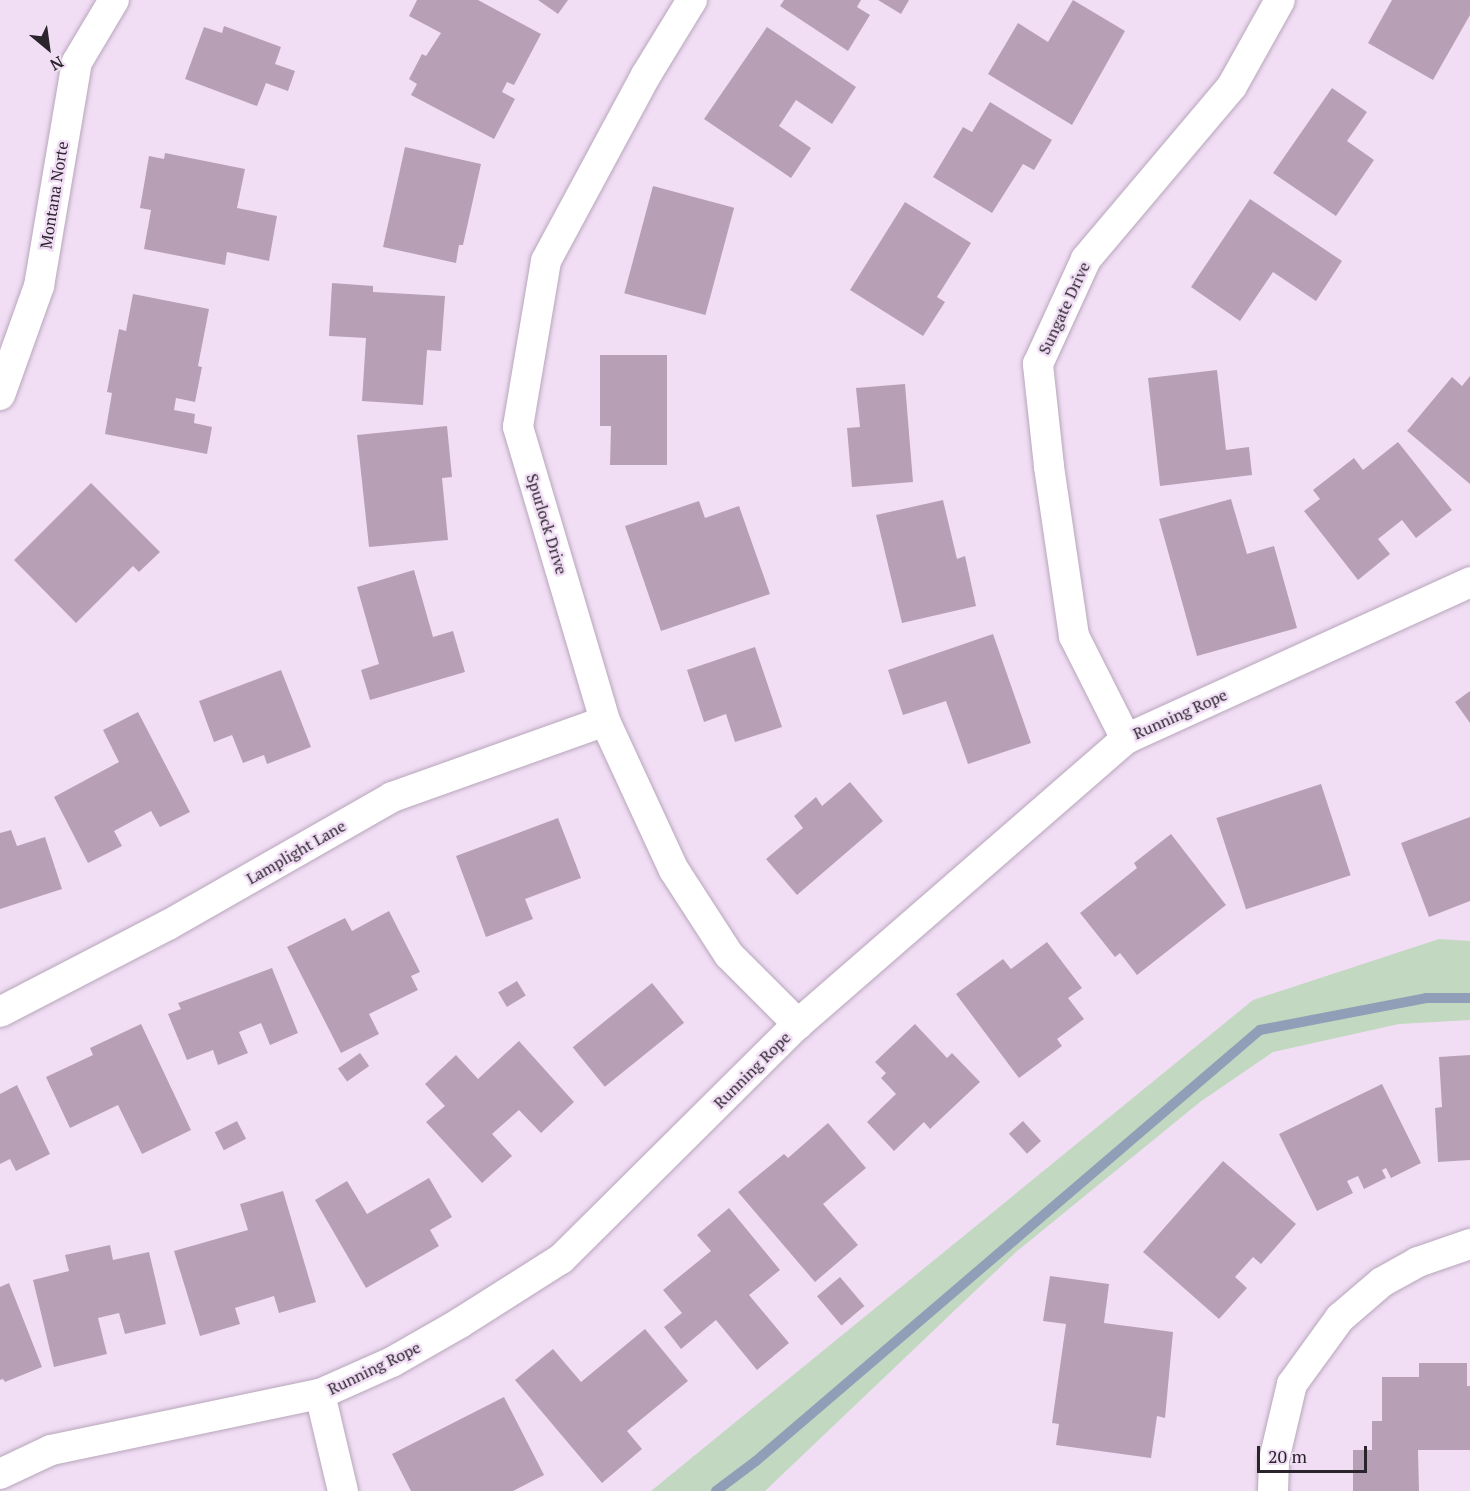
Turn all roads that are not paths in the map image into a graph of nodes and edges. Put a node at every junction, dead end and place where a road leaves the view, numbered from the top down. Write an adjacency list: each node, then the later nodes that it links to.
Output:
1 (114, 0): 4 (street, Montana Norte)
2 (692, 0): 6 (street, Spurlock Drive)
3 (1280, 0): 7 (street, Sungate Drive)
4 (0, 395)
5 (1470, 582): 7 (street, Running Rope)
6 (605, 721): 8 (street, Lamplight Lane); 9 (street, Spurlock Drive)
7 (1126, 739): 9 (street, Running Rope)
8 (0, 1012)
9 (798, 1024): 11 (street, Running Rope)
10 (1470, 1244): 14 (street)
11 (320, 1394): 12 (street, Running Rope); 13 (street)
12 (0, 1474)
13 (343, 1491)
14 (1274, 1491)

